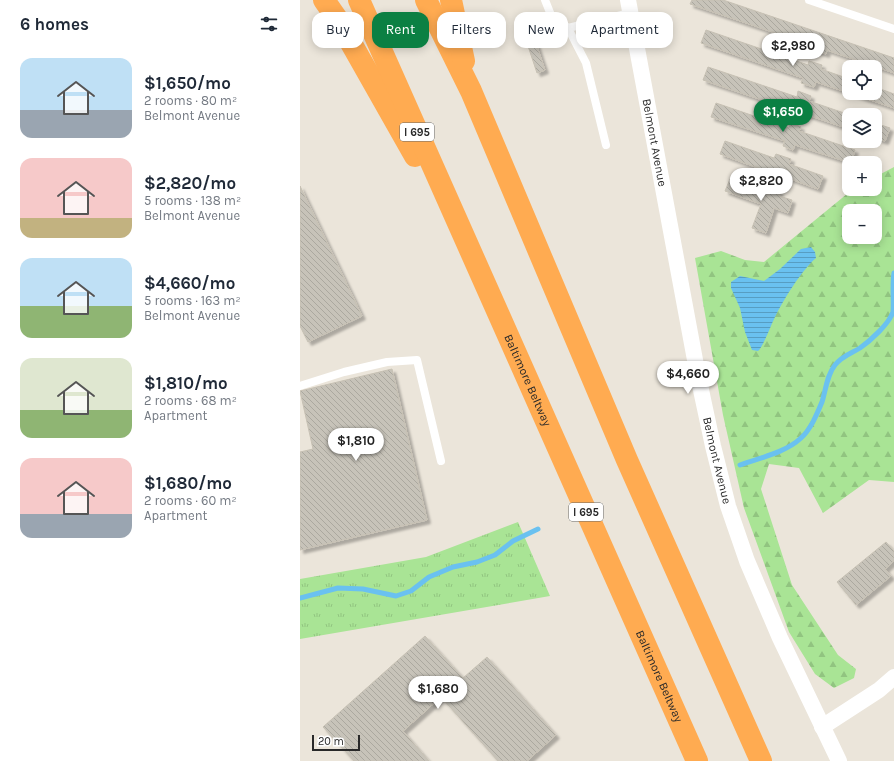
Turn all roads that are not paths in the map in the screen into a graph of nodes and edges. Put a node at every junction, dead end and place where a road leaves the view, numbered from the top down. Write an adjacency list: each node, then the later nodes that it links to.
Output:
1 (324, 0): 13 (highway)
2 (359, 0): 13 (highway, Baltimore Beltway / I 695)
3 (426, 0): 11 (highway)
4 (451, 0): 11 (highway)
5 (545, 0): 8 (lane)
6 (810, 0): 10 (lane)
7 (629, 6): 9 (lane); 17 (street, Belmont Avenue)
8 (550, 12)
9 (568, 28): 12 (lane)
10 (894, 28)
11 (471, 91): 19 (highway)
12 (606, 145)
13 (475, 264): 18 (highway, Baltimore Beltway / I 695)
14 (300, 386): 15 (lane)
15 (441, 461)
16 (894, 677): 17 (street)
17 (822, 727): 20 (street, Belmont Avenue)
18 (697, 761)
19 (761, 761)
20 (839, 761)

